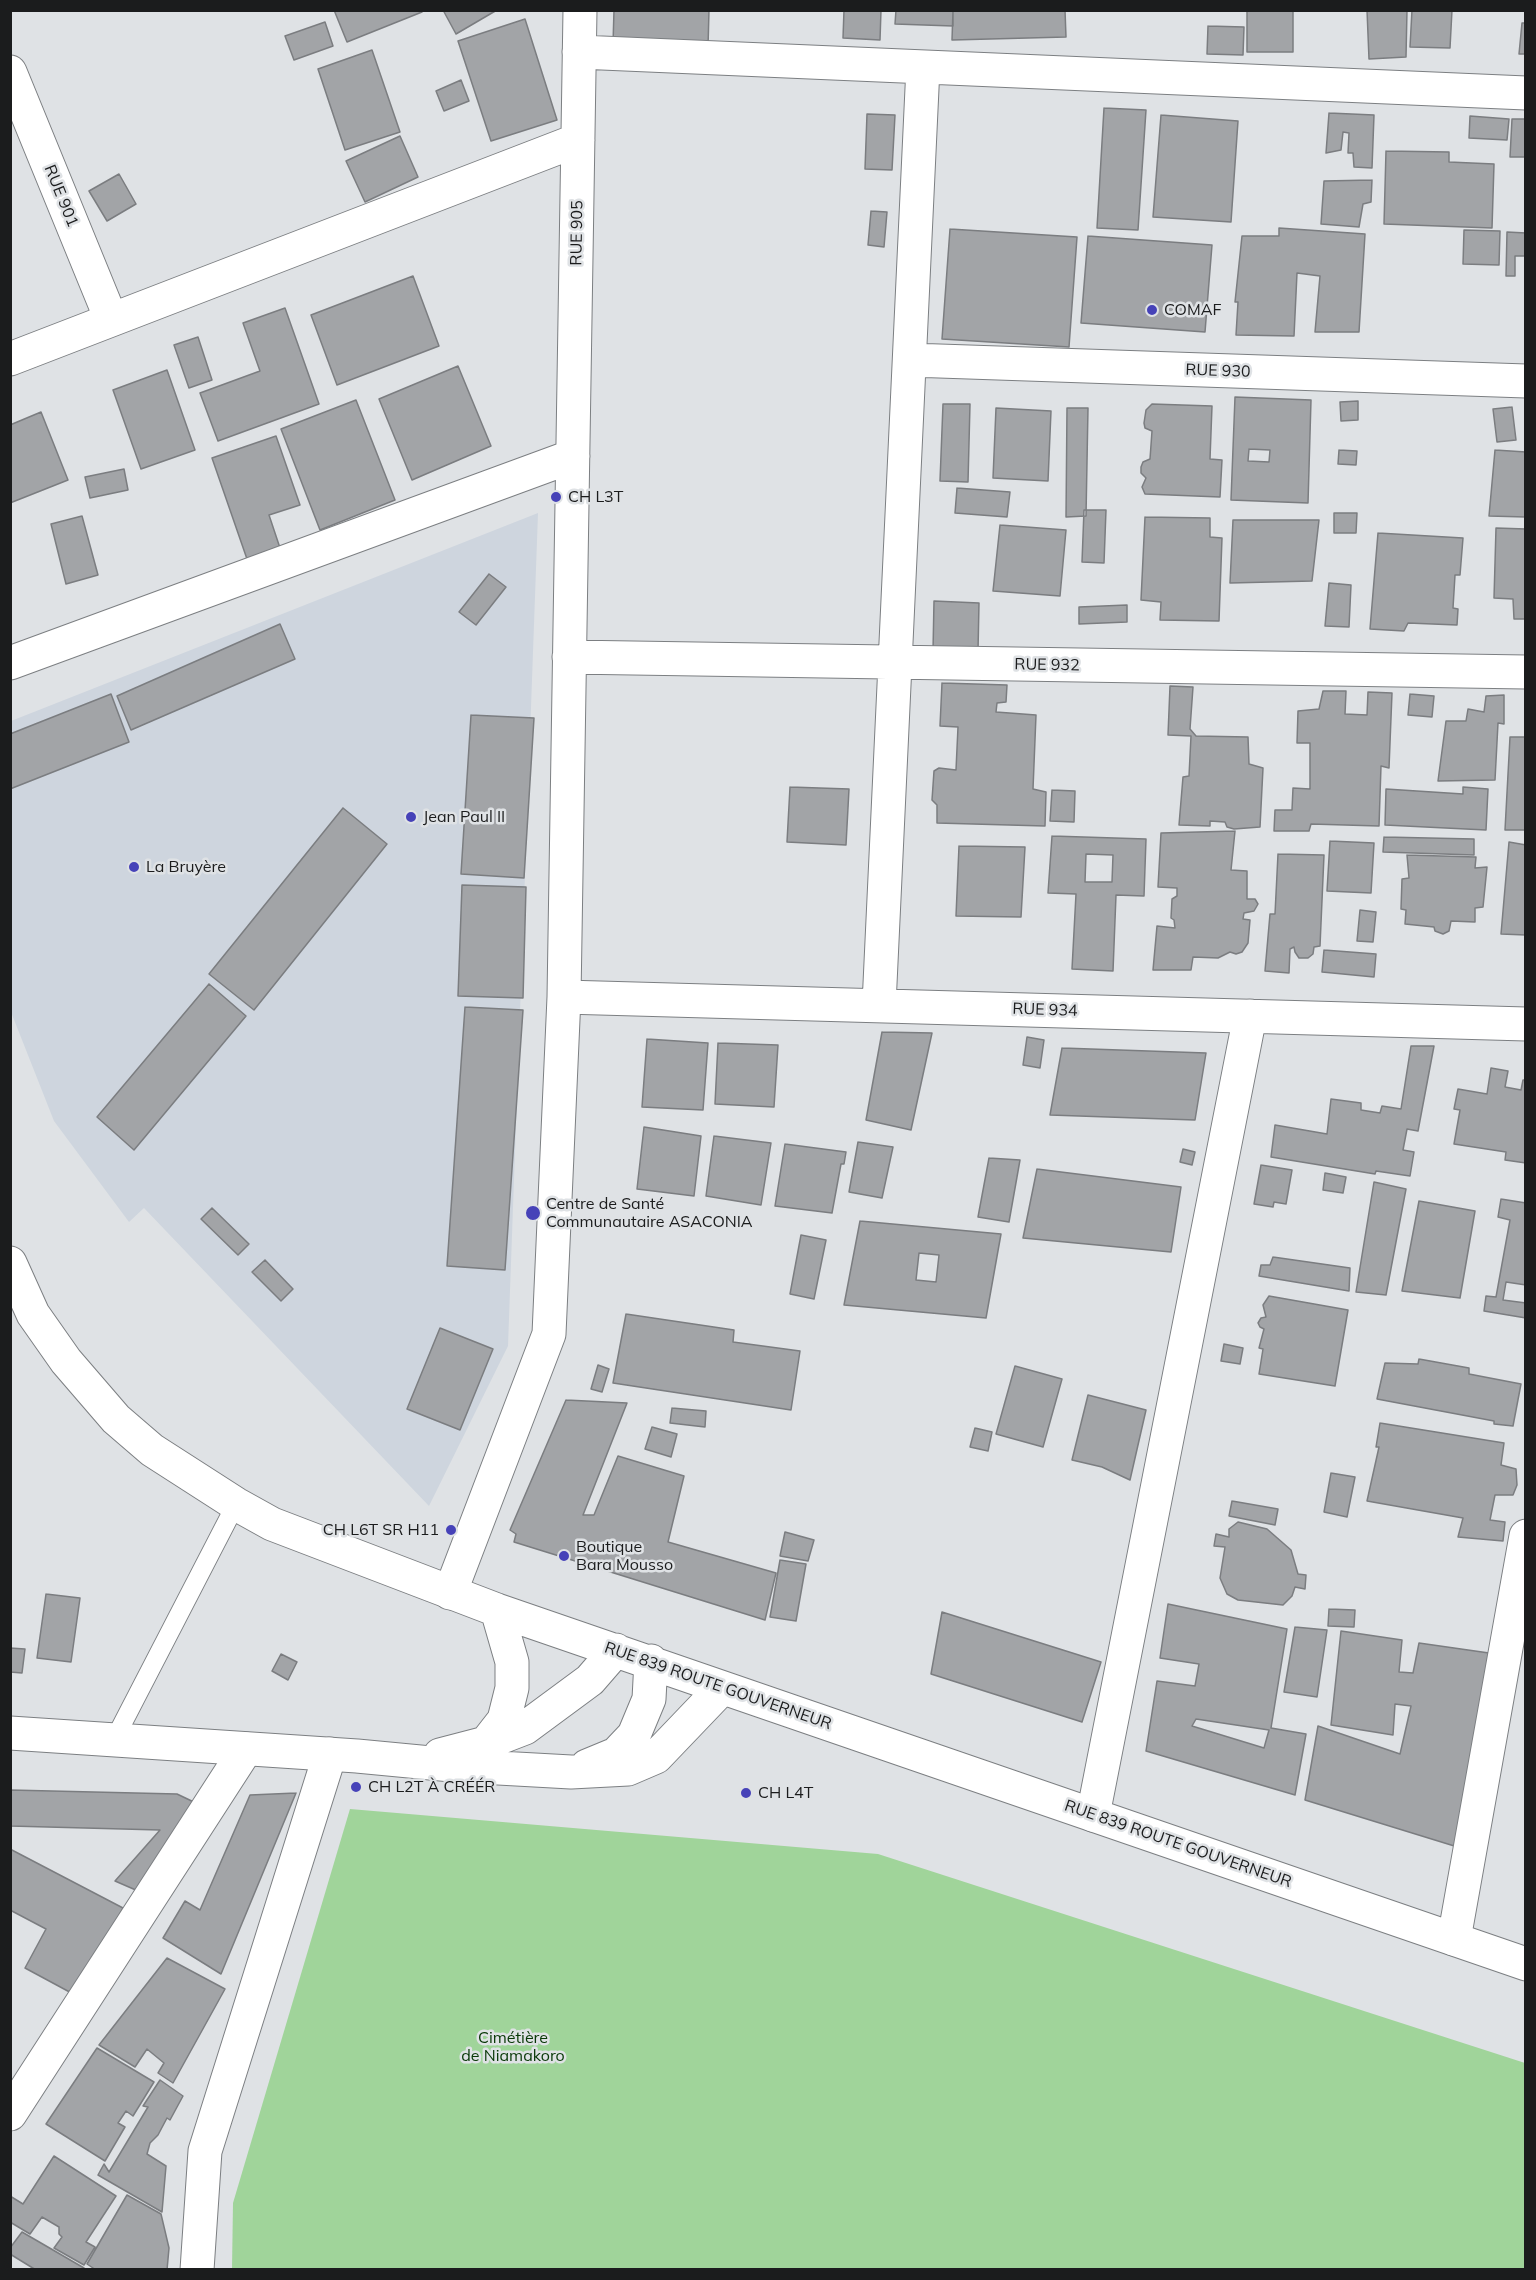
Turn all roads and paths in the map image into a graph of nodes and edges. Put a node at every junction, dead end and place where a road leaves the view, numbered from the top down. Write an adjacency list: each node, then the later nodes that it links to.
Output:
1 (580, 10): 2 (street, RUE 905)
2 (579, 52): 3 (street); 6 (street, RUE 905)
3 (924, 67): 5 (street); 9 (street)
4 (10, 72): 7 (street, RUE 901)
5 (1526, 93)
6 (578, 140): 7 (street); 11 (street, RUE 905)
7 (111, 319): 8 (street)
8 (10, 359)
9 (910, 360): 10 (street, RUE 930); 13 (street)
10 (1526, 381)
11 (573, 456): 12 (street, RUE 905); 14 (street)
12 (569, 657): 13 (street, RUE 932); 16 (street, RUE 905)
13 (895, 662): 15 (street, RUE 932); 17 (street)
14 (10, 663)
15 (1526, 672)
16 (564, 996): 17 (street, RUE 934); 23 (street, RUE 905)
17 (879, 1005): 18 (street, RUE 934)
18 (1250, 1016): 19 (street, RUE 934); 34 (street)
19 (1526, 1024)
20 (10, 1263): 21 (street, RUE 839 ROUTE GOUVERNEUR)
21 (236, 1504): 23 (street, RUE 839 ROUTE GOUVERNEUR); 29 (lane)
22 (1526, 1536): 35 (street)
23 (450, 1593): 24 (street, RUE 839 ROUTE GOUVERNEUR)
24 (497, 1610): 25 (street, RUE 839 ROUTE GOUVERNEUR); 30 (street)
25 (616, 1650): 26 (street, RUE 839 ROUTE GOUVERNEUR); 30 (street)
26 (651, 1661): 27 (street, RUE 839 ROUTE GOUVERNEUR); 33 (street)
27 (722, 1688): 33 (street); 34 (street, RUE 839 ROUTE GOUVERNEUR)
28 (10, 1733): 29 (street)
29 (114, 1740): 31 (street)
30 (486, 1743): 32 (street)
31 (246, 1749): 32 (street); 37 (street)
32 (344, 1755): 33 (street); 38 (street)
33 (571, 1772)
34 (1093, 1815): 35 (street, RUE 839 ROUTE GOUVERNEUR)
35 (1454, 1939): 36 (street, RUE 839 ROUTE GOUVERNEUR)
36 (1526, 1964)
37 (10, 2114)
38 (197, 2270)

